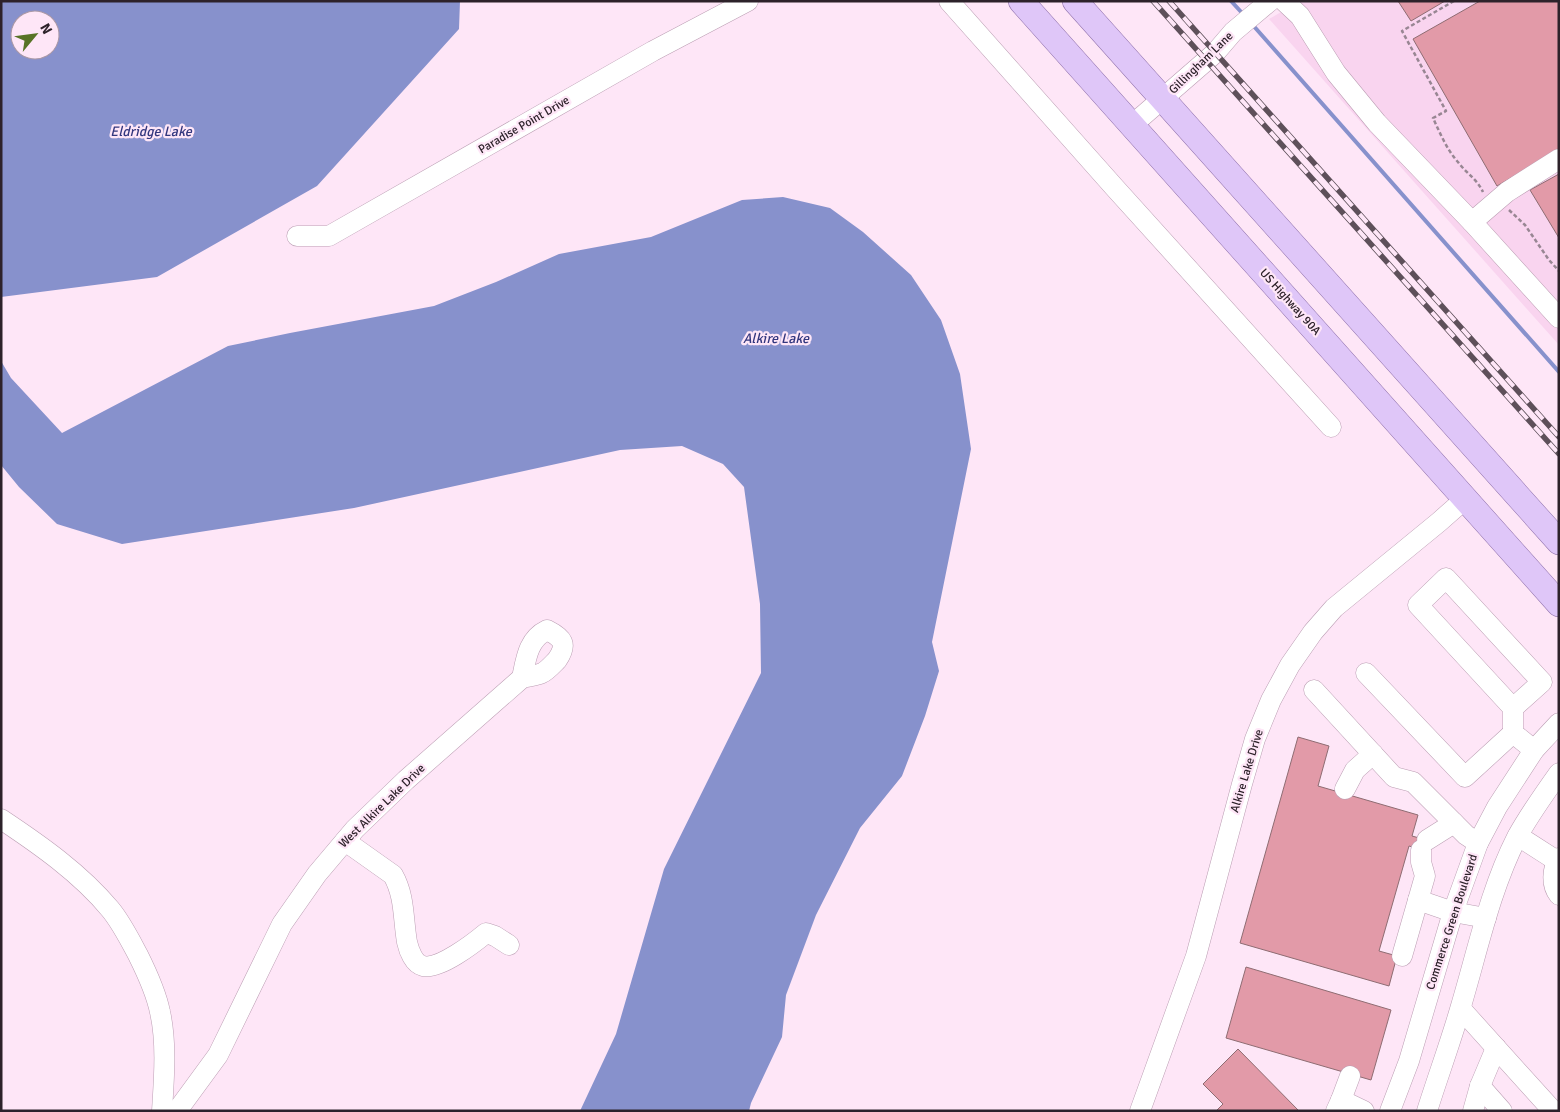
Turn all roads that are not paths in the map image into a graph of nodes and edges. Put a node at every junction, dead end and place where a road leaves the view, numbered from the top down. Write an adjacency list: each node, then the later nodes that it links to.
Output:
1 (748, 1): 10 (street, Paradise Point Drive)
2 (949, 1): 12 (street)
3 (1020, 1): 7 (main road, US Highway 90A)
4 (1076, 1): 6 (main road)
5 (1273, 2): 6 (street, Gillingham Lane); 9 (street)
6 (1163, 99): 7 (street, Gillingham Lane); 13 (main road)
7 (1131, 126): 14 (main road, US Highway 90A)
8 (1559, 160): 9 (street)
9 (1472, 222): 11 (street)
10 (297, 236)
11 (1559, 318)
12 (1331, 427)
13 (1496, 472): 14 (main road); 15 (main road)
14 (1465, 499): 16 (main road, US Highway 90A); 46 (street, Alkire Lake Drive)
15 (1559, 542)
16 (1559, 604)
17 (1366, 673): 22 (street)
18 (522, 678): 30 (street, West Alkire Lake Drive)
19 (1314, 690): 24 (street)
20 (1513, 708): 20 (street); 22 (street)
21 (1559, 723): 23 (street, Commerce Green Boulevard)
22 (1513, 733): 23 (street)
23 (1534, 750): 31 (street, Commerce Green Boulevard)
24 (1373, 754): 26 (street); 28 (street)
25 (1559, 774): 29 (street)
26 (1345, 789)
27 (1, 819): 44 (street)
28 (1454, 823): 31 (street); 34 (street)
29 (1518, 836): 32 (street); 36 (street)
30 (345, 840): 37 (street); 45 (street, West Alkire Lake Drive)
31 (1478, 843): 35 (street, Commerce Green Boulevard)
32 (1558, 859): 33 (street)
33 (1559, 896)
34 (1418, 900): 35 (street); 38 (street)
35 (1453, 912): 36 (street); 48 (street, Commerce Green Boulevard)
36 (1486, 918): 39 (street)
37 (509, 945)
38 (1402, 956)
39 (1461, 1009): 40 (street); 49 (street)
40 (1496, 1048): 42 (street); 52 (street)
41 (1350, 1076): 43 (street)
42 (1480, 1086): 50 (street); 51 (street)
43 (1339, 1106): 47 (street)
44 (162, 1111)
45 (177, 1111)
46 (1140, 1111)
47 (1364, 1111)
48 (1390, 1111)
49 (1427, 1111)
50 (1473, 1111)
51 (1502, 1111)
52 (1552, 1111)

